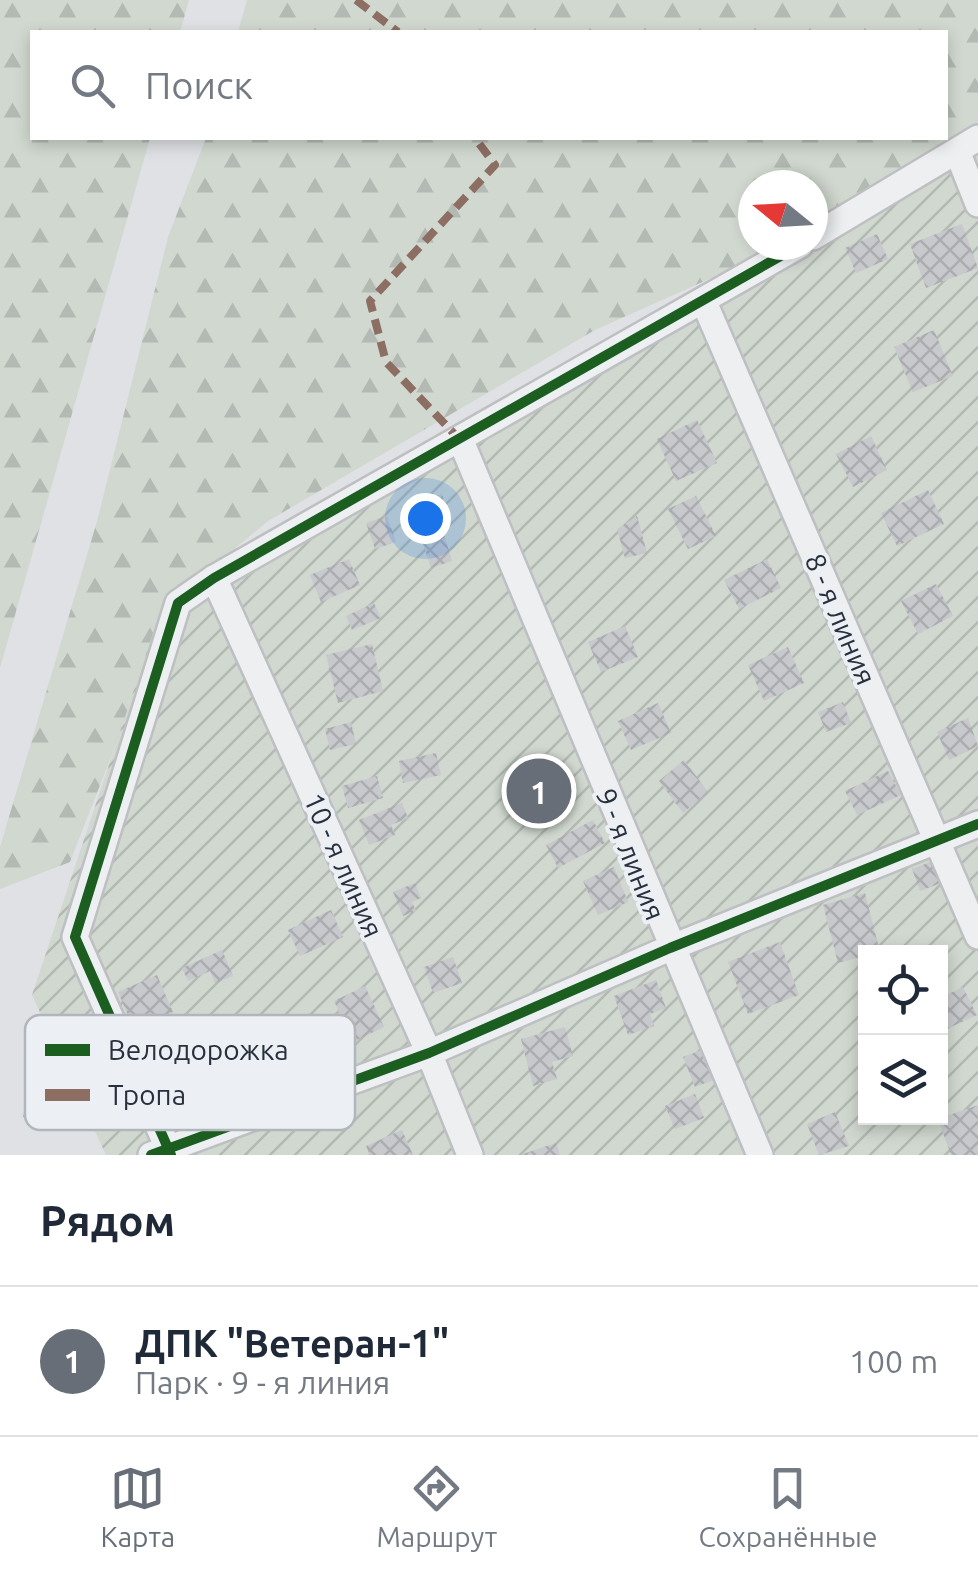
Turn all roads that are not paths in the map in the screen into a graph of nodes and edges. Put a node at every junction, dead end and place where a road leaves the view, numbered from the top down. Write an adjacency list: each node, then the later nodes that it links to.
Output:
1 (968, 144): 2 (street); 3 (street)
2 (978, 204)
3 (828, 228)
4 (775, 260): 5 (street)
5 (704, 302): 6 (street); 9 (street, 8 - я линия)
6 (461, 441): 7 (street); 11 (street, 9 - я линия)
7 (214, 578): 12 (street); 13 (street, 10 - я линия)
8 (978, 824): 9 (street)
9 (937, 841): 10 (street, 8 - я линия); 11 (street)
10 (978, 936)
11 (670, 948): 13 (street); 18 (street, 9 - я линия)
12 (107, 1015)
13 (429, 1053): 14 (street); 17 (street, 10 - я линия)
14 (355, 1081)
15 (222, 1130): 16 (street)
16 (163, 1152)
17 (470, 1155)
18 (760, 1155)

